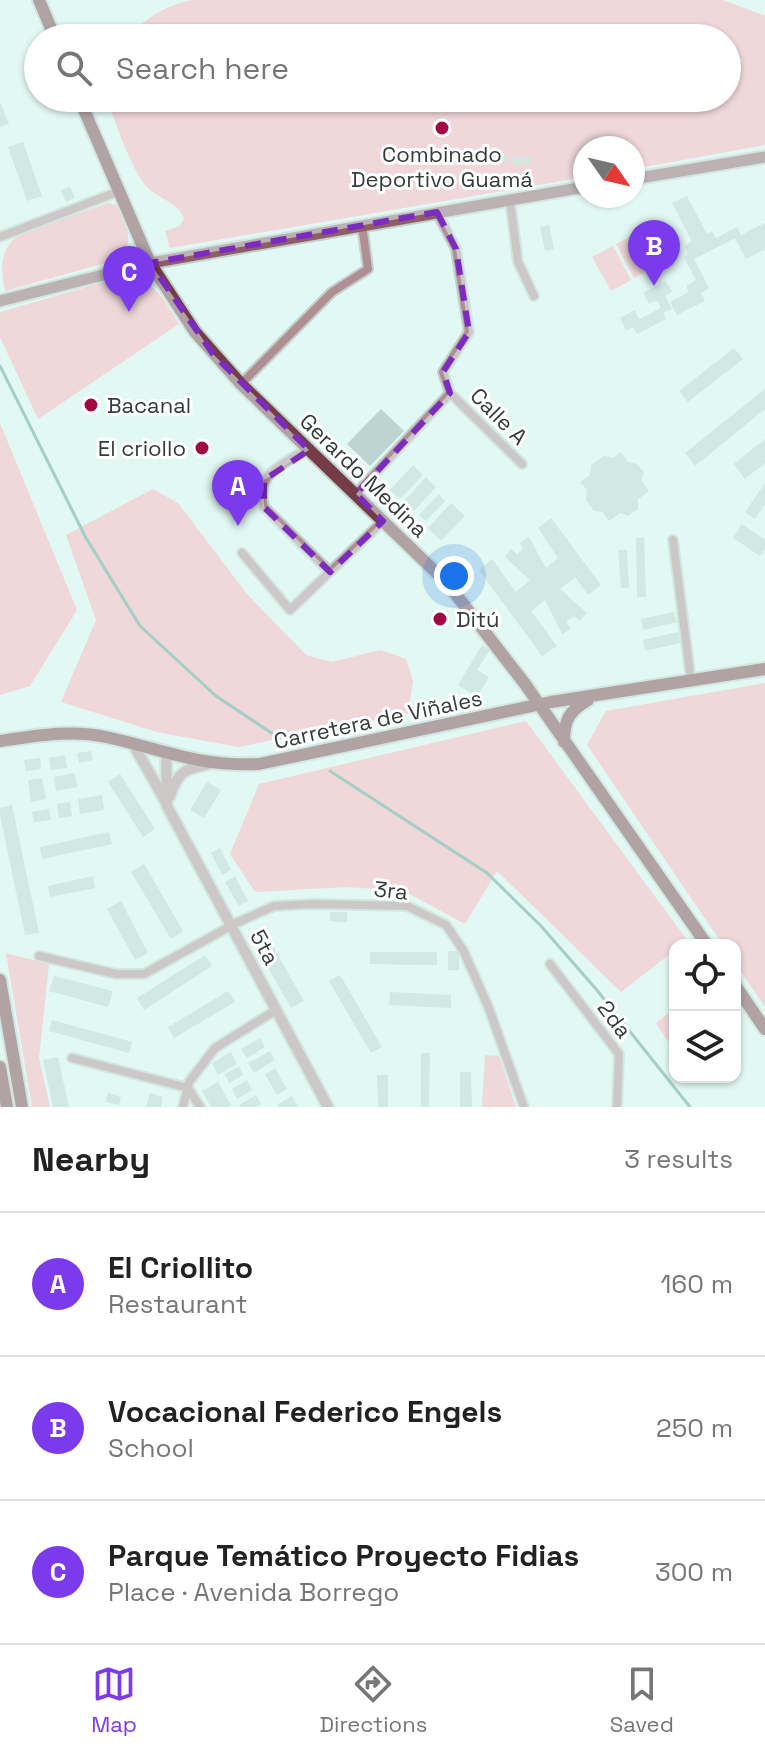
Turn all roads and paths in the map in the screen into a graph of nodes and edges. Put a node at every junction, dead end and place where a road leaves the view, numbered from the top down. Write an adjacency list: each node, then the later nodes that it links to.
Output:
1 (41, 4): 2 (main road)
2 (49, 24)
3 (85, 112): 7 (main road, Gerardo Medina)
4 (765, 157): 5 (main road)
5 (645, 177)
6 (573, 189): 8 (main road)
7 (117, 192): 11 (street); 12 (main road, Gerardo Medina)
8 (510, 200): 9 (main road); 13 (street)
9 (437, 212): 10 (main road); 16 (street)
10 (362, 225): 12 (main road); 15 (street)
11 (0, 237)
12 (150, 263): 14 (main road); 15 (main road, Gerardo Medina)
13 (534, 296)
14 (1, 297)
15 (241, 384): 17 (main road, Gerardo Medina)
16 (450, 393): 18 (street, Calle A); 19 (street)
17 (308, 448): 19 (main road, Gerardo Medina); 23 (street)
18 (522, 464)
19 (356, 494): 20 (main road, Gerardo Medina)
20 (383, 521): 23 (street); 27 (main road, Gerardo Medina)
21 (673, 540): 25 (street)
22 (242, 553): 23 (street)
23 (330, 572)
24 (765, 669): 25 (main road, Carretera de Viñales)
25 (691, 681): 26 (main road, Carretera de Viñales)
26 (594, 696): 27 (main road, Carretera de Viñales); 29 (main road)
27 (539, 706): 29 (main road, Gerardo Medina); 32 (main road, Carretera de Viñales)
28 (0, 741): 30 (main road, Carretera de Viñales)
29 (564, 742): 35 (main road, Gerardo Medina)
30 (133, 744): 31 (main road, Carretera de Viñales); 33 (street, 5ta)
31 (166, 753): 32 (main road, Carretera de Viñales); 33 (street, 5ta)
32 (212, 764): 33 (street)
33 (167, 806): 34 (street, 5ta)
34 (231, 926): 36 (street, 3ra); 40 (street, 5ta); 50 (street, 3ra)
35 (703, 939)
36 (39, 956)
37 (550, 964): 51 (street, 2da)
38 (0, 980): 46 (main road)
39 (741, 994): 41 (main road)
40 (276, 1010): 44 (street); 49 (street, 5ta)
41 (765, 1029)
42 (72, 1058): 44 (street)
43 (0, 1067): 45 (main road)
44 (188, 1088): 47 (street); 48 (street)
45 (7, 1107)
46 (22, 1107)
47 (183, 1107)
48 (200, 1107)
49 (328, 1107)
50 (524, 1107)
51 (617, 1107)

